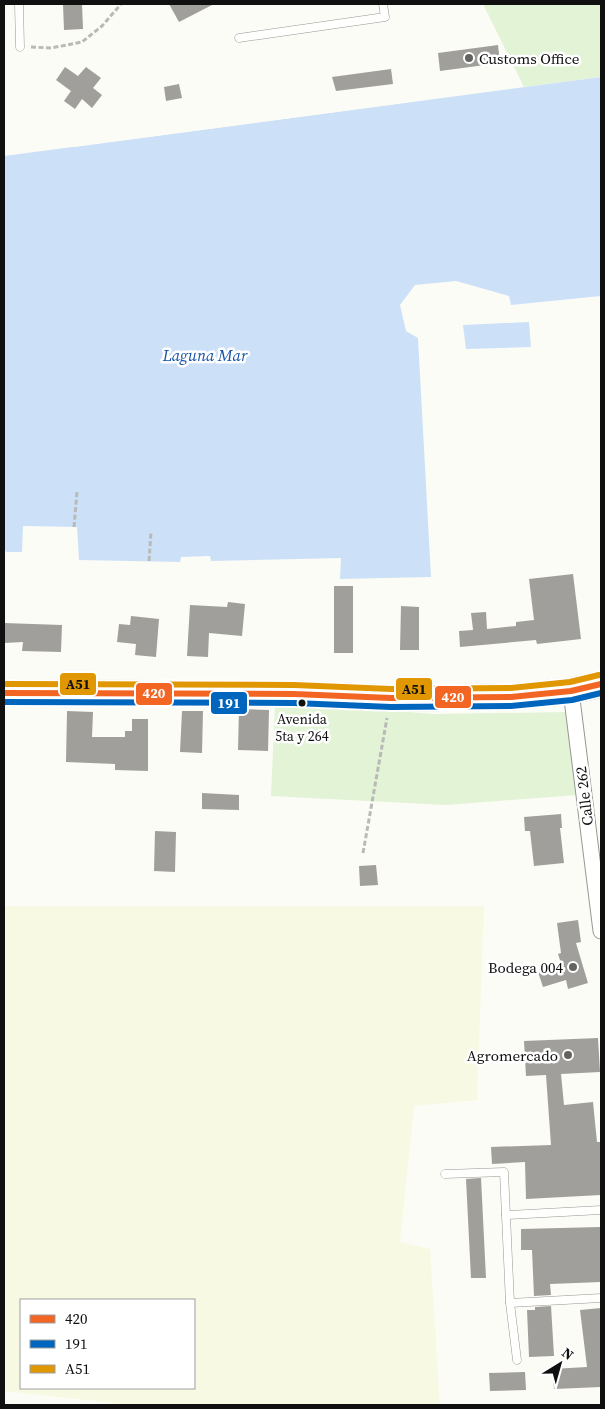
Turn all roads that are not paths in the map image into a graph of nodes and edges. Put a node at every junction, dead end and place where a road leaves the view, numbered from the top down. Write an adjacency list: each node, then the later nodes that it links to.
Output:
1 (18, 4): 4 (lane)
2 (384, 4): 3 (lane)
3 (239, 38)
4 (20, 47)
5 (601, 684): 6 (highway)
6 (571, 691): 7 (highway); 8 (street, Calle 262)
7 (4, 693)
8 (598, 887): 9 (street, Calle 262)
9 (601, 931)
10 (445, 1174): 12 (lane)
11 (601, 1210): 12 (lane)
12 (506, 1215): 14 (lane)
13 (601, 1298): 14 (lane)
14 (510, 1303): 15 (lane)
15 (517, 1360)

